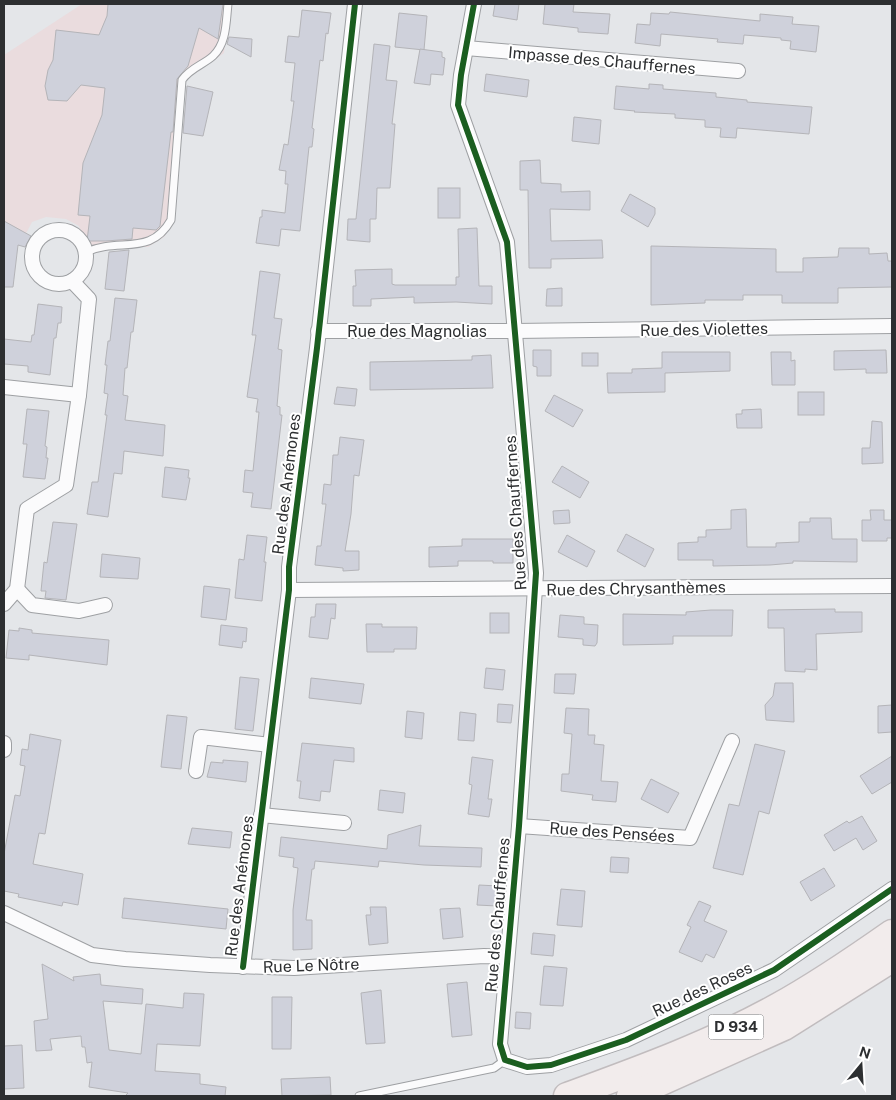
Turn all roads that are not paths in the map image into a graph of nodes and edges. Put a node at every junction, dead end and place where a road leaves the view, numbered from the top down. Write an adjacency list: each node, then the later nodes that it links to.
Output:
1 (228, 4): 6 (lane)
2 (355, 4): 9 (street, Rue des Anémones)
3 (474, 4): 4 (street, Rue des Chauffernes)
4 (466, 48): 5 (street, Impasse des Chauffernes); 10 (street, Rue des Chauffernes)
5 (738, 71)
6 (86, 252): 7 (street); 7 (street)
7 (72, 281): 12 (street)
8 (892, 326): 10 (street, Rue des Violettes)
9 (318, 331): 10 (street, Rue des Magnolias); 15 (street, Rue des Anémones)
10 (515, 331): 16 (street, Rue des Chauffernes)
11 (4, 386): 12 (street)
12 (79, 395): 14 (street)
13 (892, 586): 16 (street, Rue des Chrysanthèmes)
14 (17, 589): 17 (street); 18 (street)
15 (289, 590): 16 (street, Rue des Chrysanthèmes); 21 (street, Rue des Anémones)
16 (535, 590): 26 (street, Rue des Chauffernes)
17 (4, 604)
18 (105, 605)
19 (732, 741): 26 (street, Rue des Pensées)
20 (4, 743): 22 (street)
21 (270, 745): 23 (street); 24 (street, Rue des Anémones)
22 (4, 750)
23 (196, 771)
24 (262, 815): 25 (street); 32 (street, Rue des Anémones)
25 (344, 823)
26 (519, 826): 30 (street, Rue des Chauffernes)
27 (892, 888): 33 (street, Rue des Roses)
28 (4, 913): 32 (street, Rue Le Nôtre)
29 (892, 934): 35 (highway, D 934)
30 (507, 957): 32 (street, Rue Le Nôtre); 33 (street, Rue des Chauffernes)
31 (892, 959): 36 (highway, D 934)
32 (243, 967)
33 (505, 1060): 34 (lane)
34 (359, 1096)
35 (567, 1096)
36 (630, 1096)

